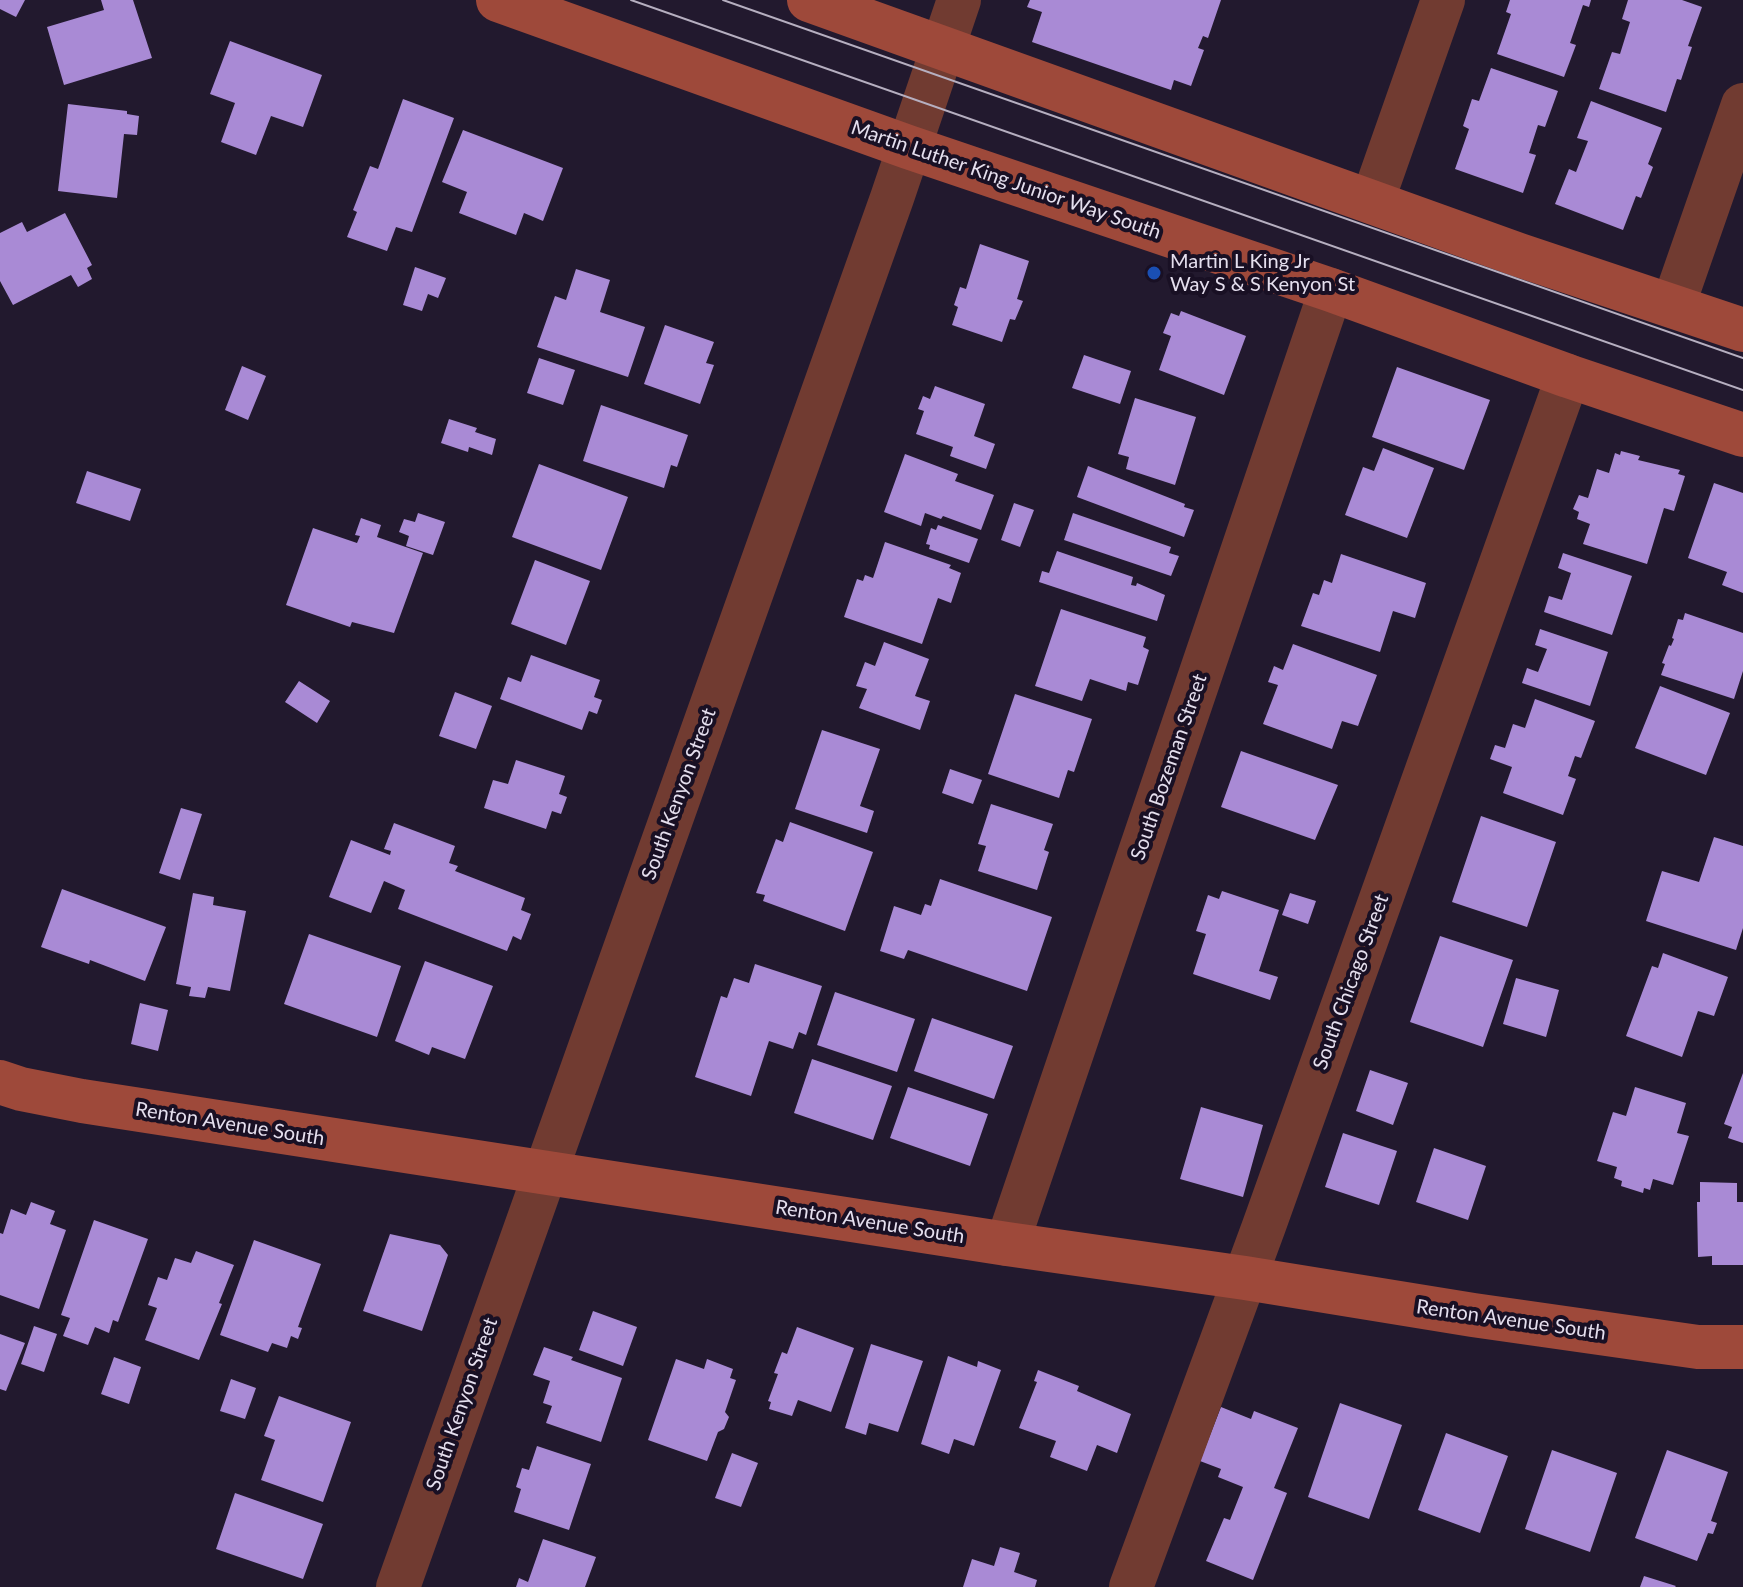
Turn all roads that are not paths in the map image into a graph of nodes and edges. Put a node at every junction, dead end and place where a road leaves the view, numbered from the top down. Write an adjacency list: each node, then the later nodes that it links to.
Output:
1 (498, 0): 7 (main road, Martin Luther King Junior Way South)
2 (809, 0): 5 (main road)
3 (959, 0): 5 (street, South Kenyon Street)
4 (1443, 0): 8 (street)
5 (942, 47): 7 (street, South Kenyon Street); 8 (main road)
6 (1743, 105): 10 (street)
7 (908, 147): 9 (main road, Martin Luther King Junior Way South); 15 (street, South Kenyon Street)
8 (1372, 202): 10 (main road)
9 (1331, 290): 12 (main road, Martin Luther King Junior Way South); 16 (street, South Bozeman Street)
10 (1673, 306): 11 (main road)
11 (1743, 330)
12 (1568, 376): 13 (main road, Martin Luther King Junior Way South); 17 (street, South Chicago Street)
13 (1743, 435)
14 (0, 1082): 15 (main road, Renton Avenue South)
15 (545, 1172): 16 (main road, Renton Avenue South); 19 (street, South Kenyon Street)
16 (1007, 1244): 17 (main road, Renton Avenue South)
17 (1245, 1278): 18 (main road, Renton Avenue South); 20 (street, South Chicago Street)
18 (1743, 1347)
19 (398, 1587)
20 (1131, 1587)

